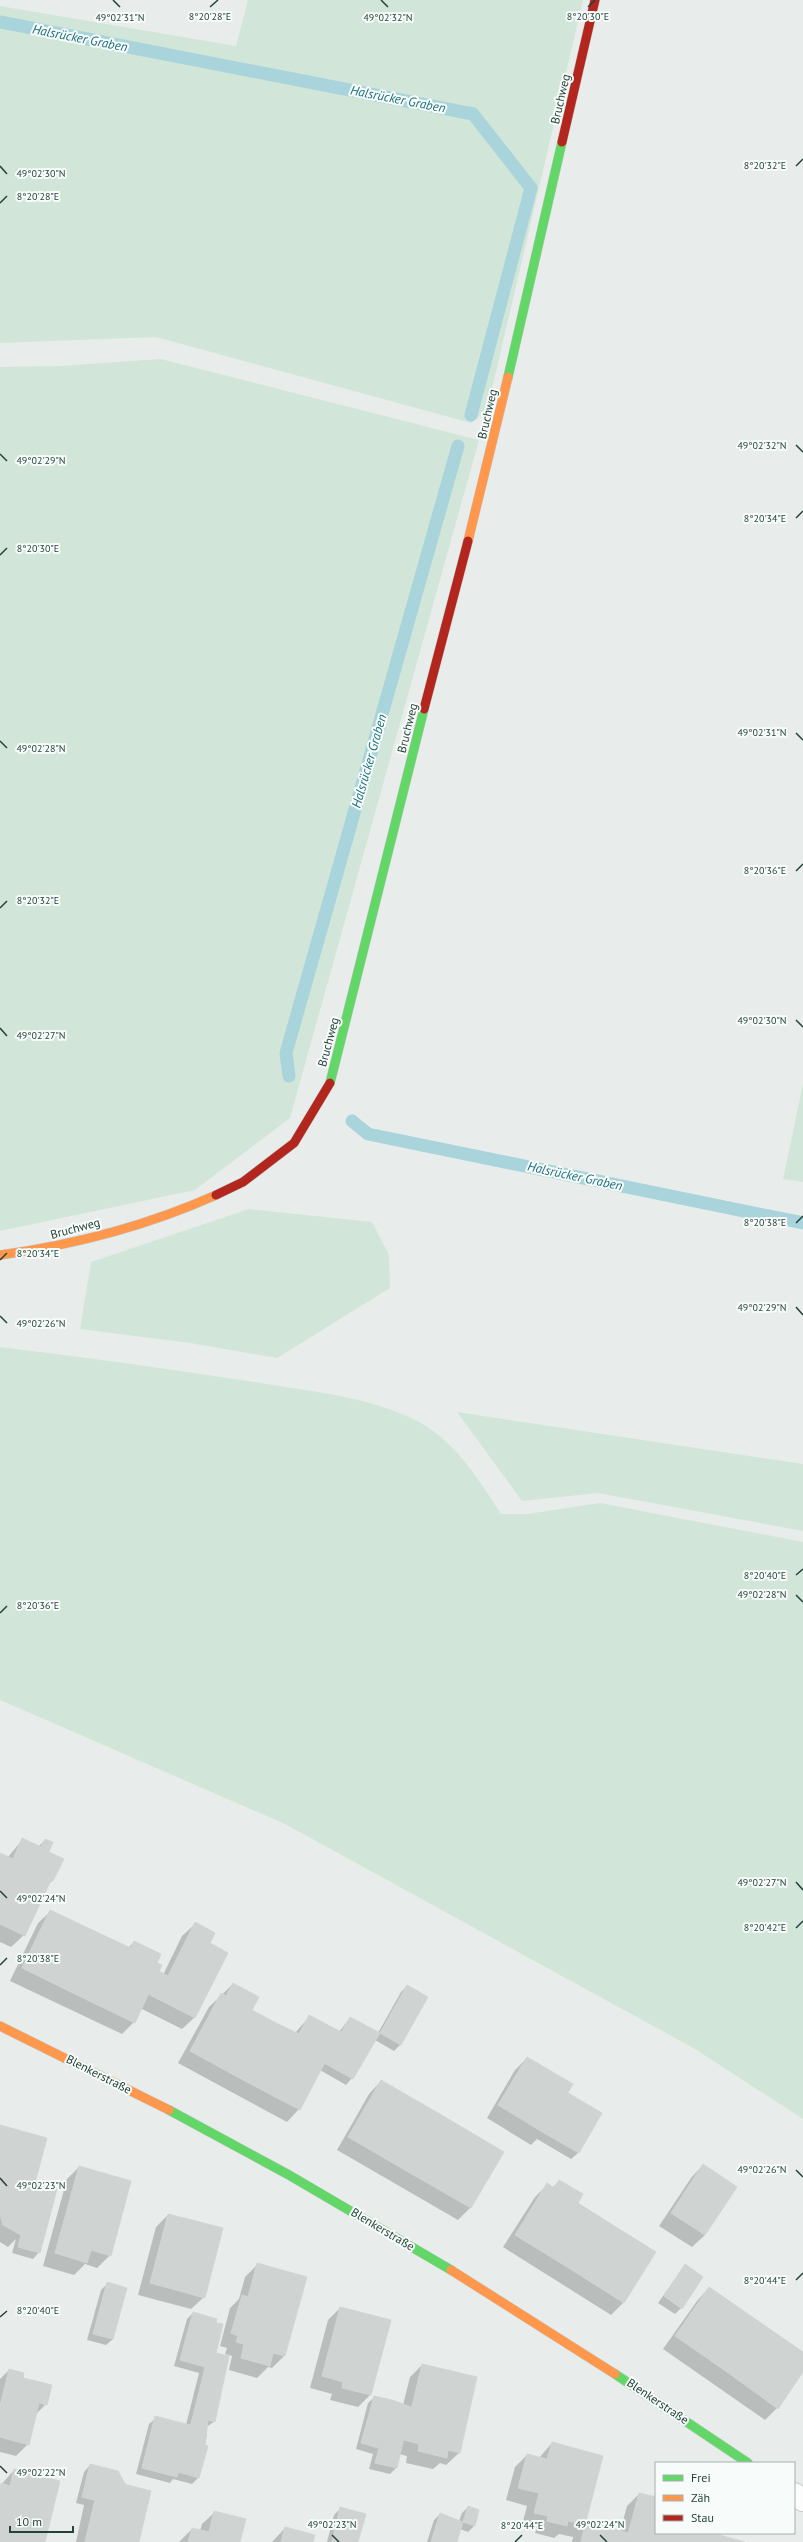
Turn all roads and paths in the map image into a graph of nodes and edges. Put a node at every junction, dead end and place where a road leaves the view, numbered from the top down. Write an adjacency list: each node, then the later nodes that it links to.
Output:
1 (595, 0): 2 (street, Bruchweg)
2 (0, 1255)
3 (0, 2026): 4 (street, Blenkerstraße)
4 (747, 2462)

